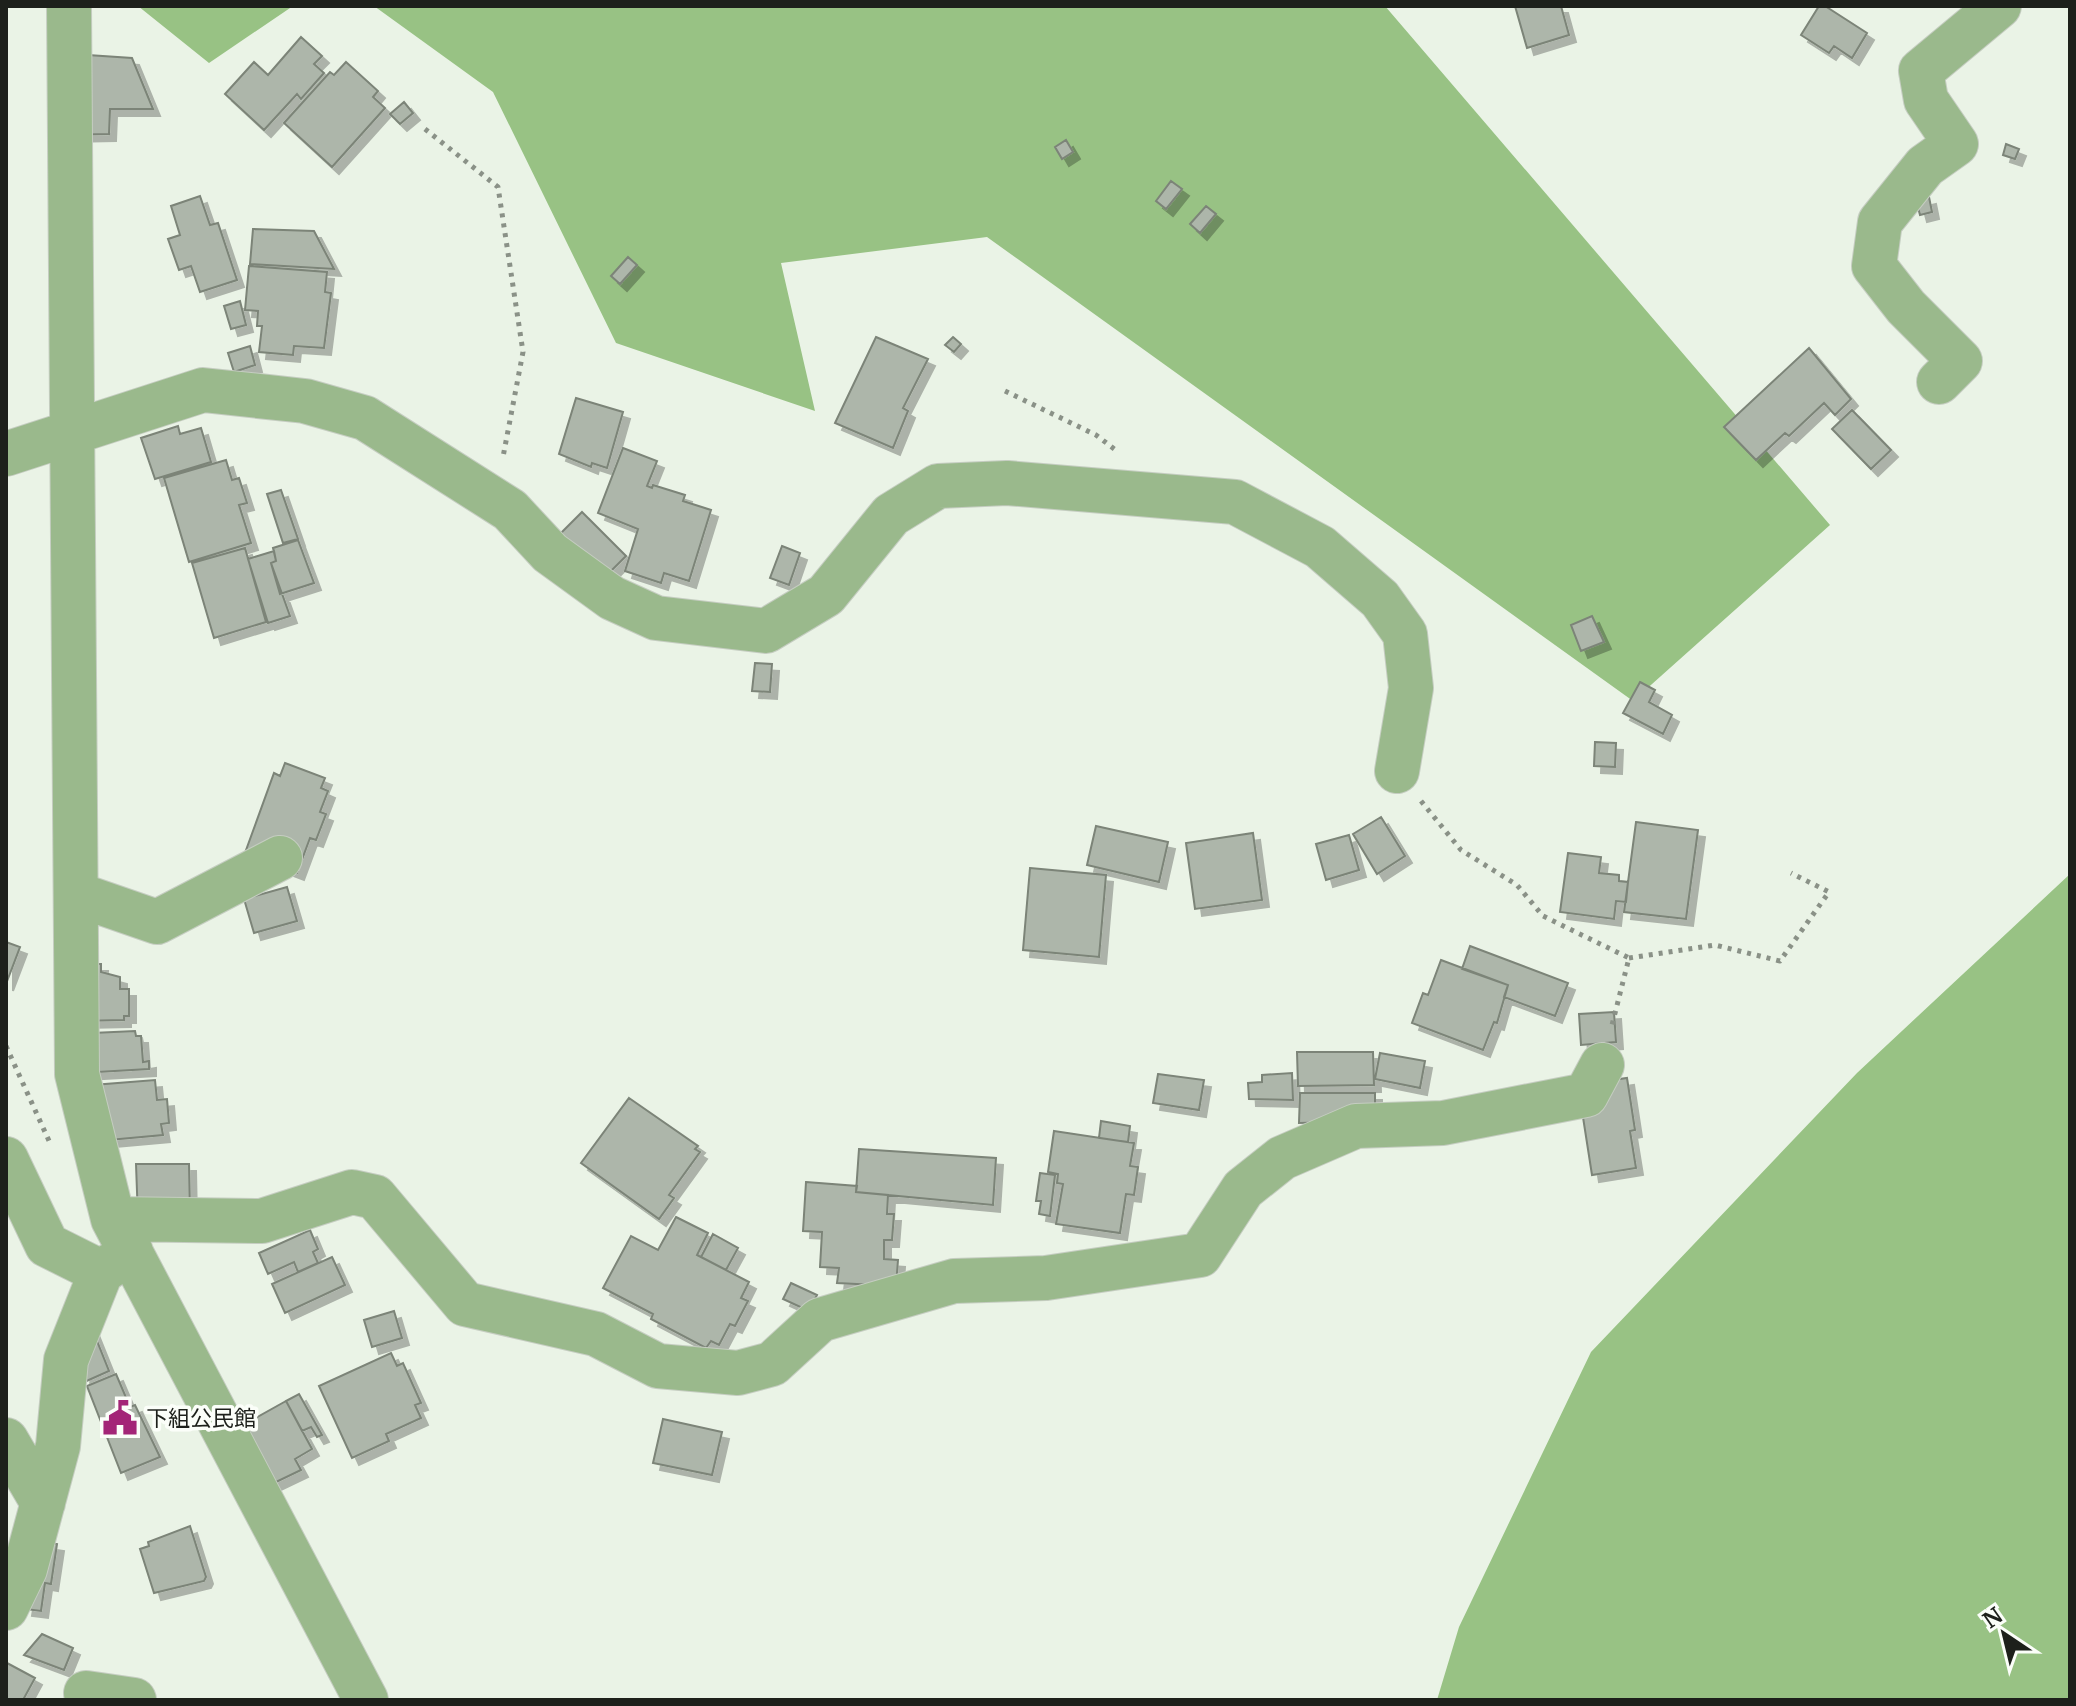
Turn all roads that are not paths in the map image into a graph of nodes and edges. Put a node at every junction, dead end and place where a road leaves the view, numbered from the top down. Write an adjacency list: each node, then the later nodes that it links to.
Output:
1 (69, 6): 4 (street)
2 (1999, 6): 3 (street)
3 (1939, 382)
4 (73, 434): 5 (street); 6 (street); 8 (street)
5 (6, 454)
6 (1397, 771)
7 (280, 858): 8 (street)
8 (76, 894): 11 (street)
9 (1602, 1065): 11 (street)
10 (6, 1159): 11 (street)
11 (115, 1248): 13 (street); 17 (street)
12 (6, 1440): 13 (street)
13 (43, 1503): 14 (street)
14 (6, 1608)
15 (86, 1693): 16 (street)
16 (134, 1700)
17 (366, 1700)

